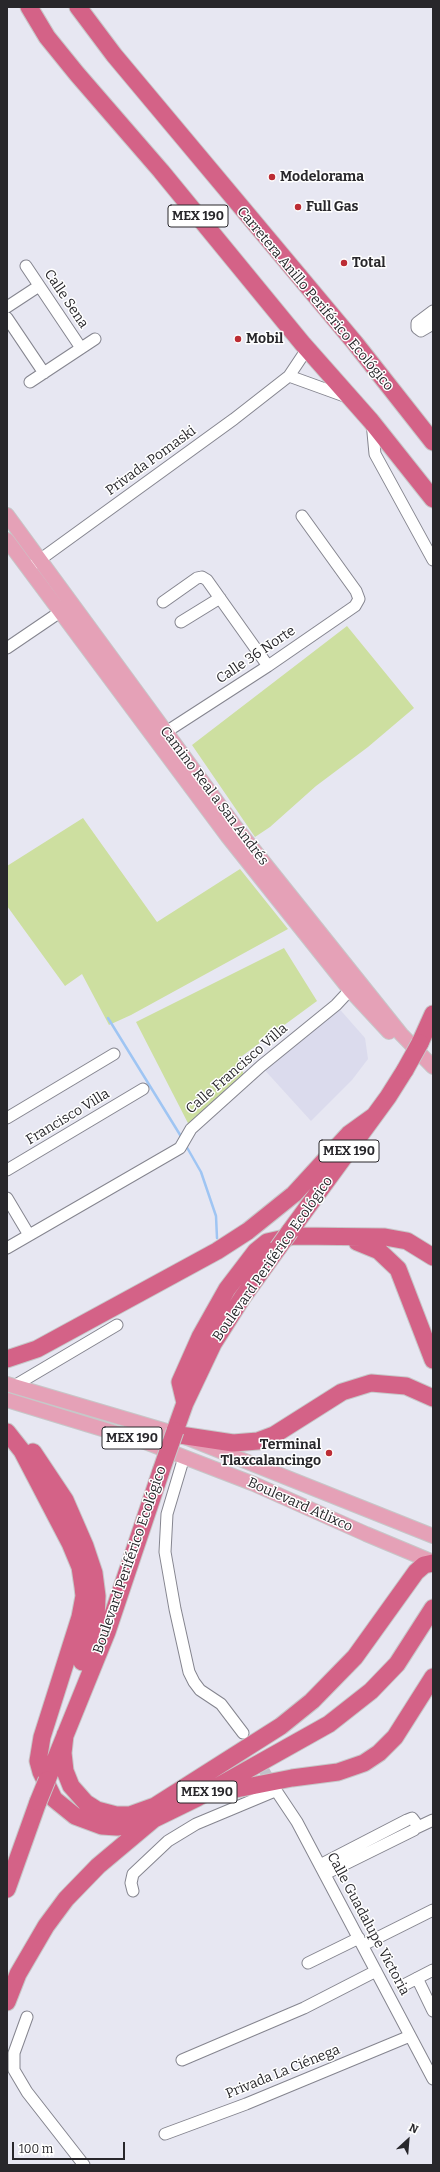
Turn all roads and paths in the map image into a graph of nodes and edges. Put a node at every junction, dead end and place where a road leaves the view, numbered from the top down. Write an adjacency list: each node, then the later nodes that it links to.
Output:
1 (28, 7): 11 (highway, MEX 190)
2 (78, 7): 17 (highway, Carretera Anillo Periférico Ecológico / MEX 190)
3 (26, 266): 4 (street, Calle Sena)
4 (39, 286): 5 (street); 10 (street, Calle Sena)
5 (7, 307)
6 (433, 312): 8 (street)
7 (7, 318): 12 (street)
8 (433, 324)
9 (95, 339): 10 (street)
10 (81, 348): 12 (street)
11 (307, 349): 13 (street, Privada Pomaski); 15 (highway, MEX 190)
12 (44, 373): 14 (street)
13 (289, 376): 15 (street); 22 (street, Privada Pomaski)
14 (30, 382)
15 (349, 398): 16 (highway, MEX 190)
16 (371, 421): 18 (highway, MEX 190); 23 (street)
17 (433, 442)
18 (433, 499)
19 (7, 515): 22 (main road, Camino Real a San Andrés)
20 (302, 516): 33 (street, Calle 36 Norte)
21 (7, 540): 24 (main road, Camino Real a San Andrés)
22 (40, 560): 24 (street, Privada Pomaski); 30 (main road, Camino Real a San Andrés)
23 (433, 560)
24 (28, 568): 27 (main road, Camino Real a San Andrés)
25 (220, 598): 26 (street); 28 (street); 33 (street)
26 (163, 602)
27 (58, 609): 29 (street); 31 (street); 32 (main road, Camino Real a San Andrés)
28 (181, 622)
29 (7, 639)
30 (102, 646): 32 (main road); 34 (main road, Camino Real a San Andrés)
31 (7, 648)
32 (91, 654): 35 (main road, Camino Real a San Andrés)
33 (268, 666): 34 (street, Calle 36 Norte)
34 (166, 732): 35 (main road, Camino Real a San Andrés)
35 (279, 892): 36 (main road, Camino Real a San Andrés); 37 (main road, Camino Real a San Andrés)
36 (355, 976): 37 (street, Calle Francisco Villa); 40 (main road, Camino Real a San Andrés)
37 (350, 990): 41 (main road, Camino Real a San Andrés); 47 (street, Calle Francisco Villa)
38 (433, 1014): 43 (highway, Boulevard Periférico Ecológico / MEX 190, bridge)
39 (114, 1054): 44 (street)
40 (433, 1067)
41 (433, 1079)
42 (144, 1089): 45 (street, Francisco Villa)
43 (374, 1116): 52 (highway); 57 (highway, Boulevard Periférico Ecológico / MEX 190, bridge)
44 (7, 1118)
45 (7, 1170)
46 (7, 1198): 47 (street)
47 (29, 1235): 49 (street, Calle Francisco Villa)
48 (350, 1238): 50 (highway); 53 (highway); 57 (highway)
49 (7, 1248)
50 (433, 1257)
51 (117, 1325): 54 (street)
52 (7, 1359)
53 (433, 1360)
54 (10, 1385): 59 (main road, Boulevard Atlixco / MEX 190)
55 (433, 1398): 59 (highway)
56 (7, 1400): 61 (main road, Boulevard Atlixco / MEX 190)
57 (185, 1403): 59 (highway, Boulevard Periférico Ecológico / MEX 190)
58 (7, 1424): 68 (highway)
59 (180, 1428): 62 (main road, Boulevard Atlixco / MEX 190); 68 (highway, Boulevard Periférico Ecológico, bridge)
60 (7, 1432): 74 (highway)
61 (184, 1458): 63 (main road, Boulevard Atlixco / MEX 190); 70 (street)
62 (262, 1466): 63 (main road); 64 (main road, Boulevard Atlixco / MEX 190)
63 (254, 1484): 65 (main road, Boulevard Atlixco / MEX 190)
64 (433, 1536)
65 (433, 1562): 72 (highway)
66 (433, 1608): 69 (highway, MEX 190)
67 (433, 1677): 73 (highway)
68 (74, 1714): 71 (highway, Boulevard Periférico Ecológico)
69 (329, 1724): 72 (highway); 73 (highway, MEX 190)
70 (242, 1733)
71 (65, 1735): 72 (highway); 77 (highway, Boulevard Periférico Ecológico, bridge)
72 (211, 1771)
73 (197, 1798): 74 (highway, MEX 190)
74 (154, 1819): 86 (highway, MEX 190)
75 (433, 1820): 76 (street)
76 (323, 1870): 78 (street, Calle Guadalupe Victoria); 80 (street, Calle Guadalupe Victoria)
77 (7, 1889)
78 (133, 1891)
79 (433, 1910): 80 (street)
80 (361, 1942): 81 (street); 83 (street, Calle Guadalupe Victoria)
81 (308, 1963)
82 (433, 1970): 84 (street)
83 (376, 1971): 89 (street, Calle Guadalupe Victoria); 90 (street)
84 (417, 1978): 85 (street); 87 (street)
85 (402, 1986)
86 (7, 2002)
87 (433, 2011)
88 (27, 2017): 93 (street)
89 (410, 2036): 91 (street, Calle Guadalupe Victoria); 92 (street, Privada La Ciénega)
90 (182, 2060)
91 (433, 2079)
92 (165, 2134)
93 (84, 2165)

